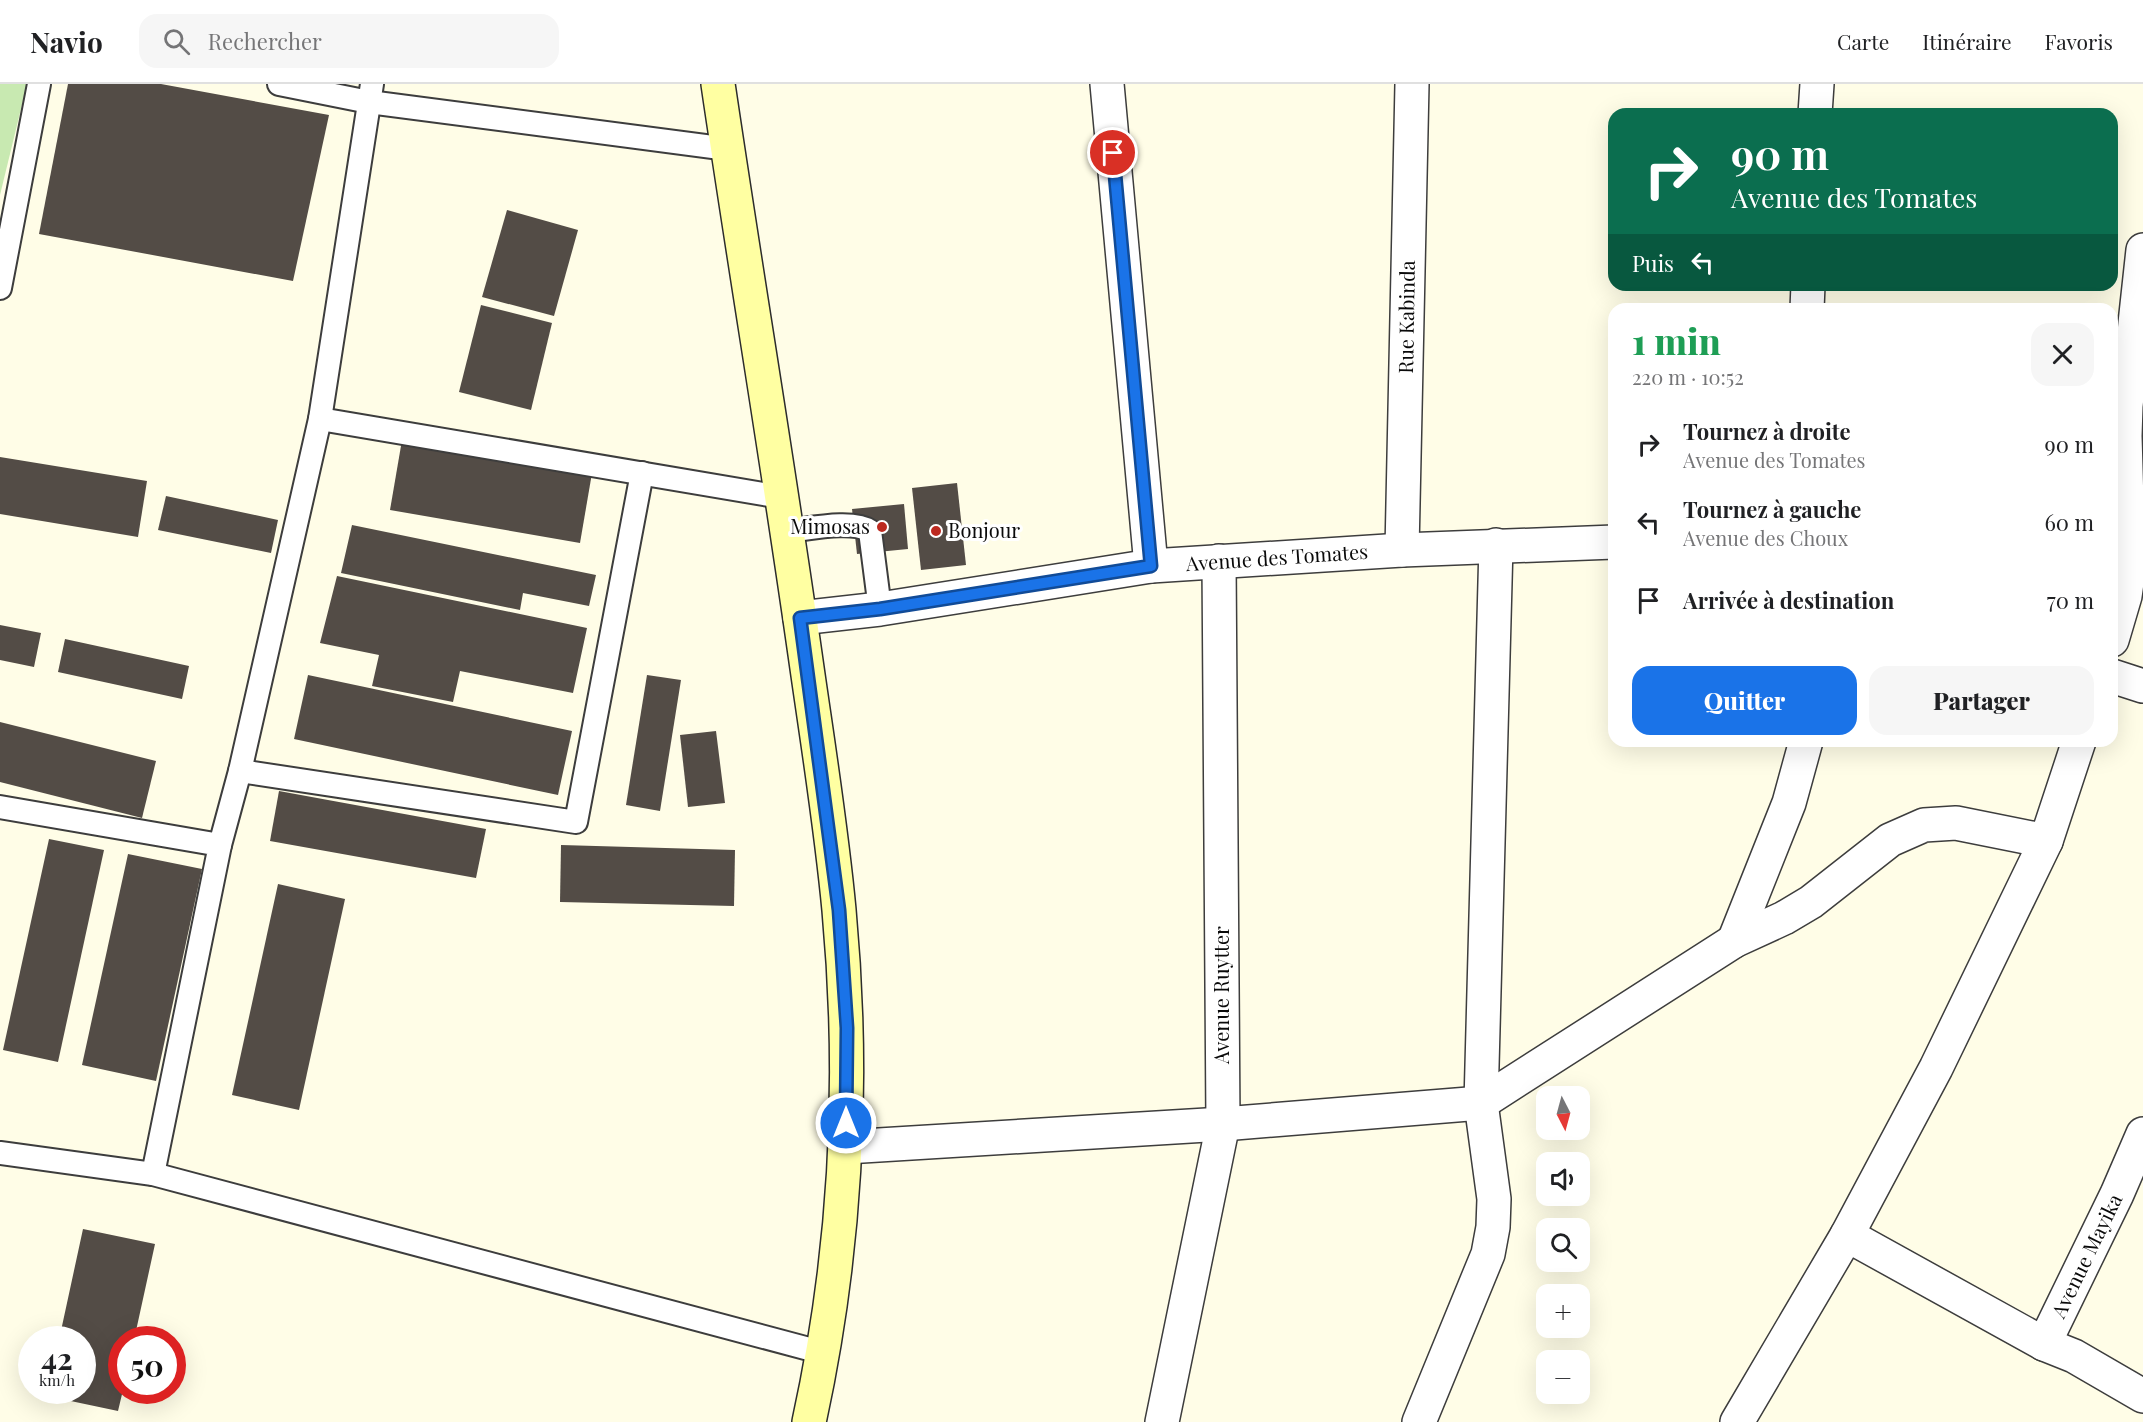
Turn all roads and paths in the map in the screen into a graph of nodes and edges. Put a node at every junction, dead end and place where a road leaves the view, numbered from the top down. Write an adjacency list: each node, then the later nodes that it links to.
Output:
1 (39, 84): 11 (lane)
2 (279, 84): 7 (lane)
3 (718, 84): 9 (main road)
4 (1107, 84): 20 (street)
5 (1412, 84): 18 (street, Rue Kabinda)
6 (1817, 84): 8 (street)
7 (371, 93): 9 (lane); 12 (lane)
8 (1815, 108)
9 (728, 149): 14 (main road)
10 (2143, 250): 23 (street)
11 (0, 288)
12 (320, 419): 13 (lane); 28 (lane)
13 (642, 473): 14 (lane); 28 (lane)
14 (781, 497): 15 (main road)
15 (787, 531): 21 (lane); 22 (main road)
16 (1608, 542): 17 (street, Avenue des Tomates)
17 (1496, 545): 18 (street, Avenue des Tomates); 33 (street)
18 (1402, 550): 19 (street, Avenue des Tomates)
19 (1219, 561): 20 (street, Avenue des Tomates); 34 (street, Avenue Ruytter)
20 (1151, 566): 21 (street, Avenue des Tomates)
21 (880, 609): 22 (street, Avenue des Tomates)
22 (800, 618): 36 (main road)
23 (2118, 620)
24 (2118, 678): 25 (street)
25 (2143, 686)
26 (1804, 747): 32 (street)
27 (2077, 747): 30 (street)
28 (240, 771): 31 (lane)
29 (0, 807): 31 (lane)
30 (2046, 841): 32 (street); 39 (street)
31 (220, 845): 38 (lane)
32 (1734, 941): 33 (street)
33 (1481, 1103): 34 (street); 45 (street)
34 (1223, 1124): 36 (street); 44 (street, Avenue Ruytter)
35 (2143, 1134): 40 (street, Avenue Mayika)
36 (846, 1147): 41 (main road)
37 (0, 1153): 38 (lane)
38 (153, 1174): 41 (lane)
39 (1847, 1235): 40 (street); 46 (street)
40 (2044, 1344): 42 (street)
41 (824, 1353): 43 (main road)
42 (2143, 1396)
43 (809, 1422)
44 (1162, 1422)
45 (1419, 1422)
46 (1737, 1422)

